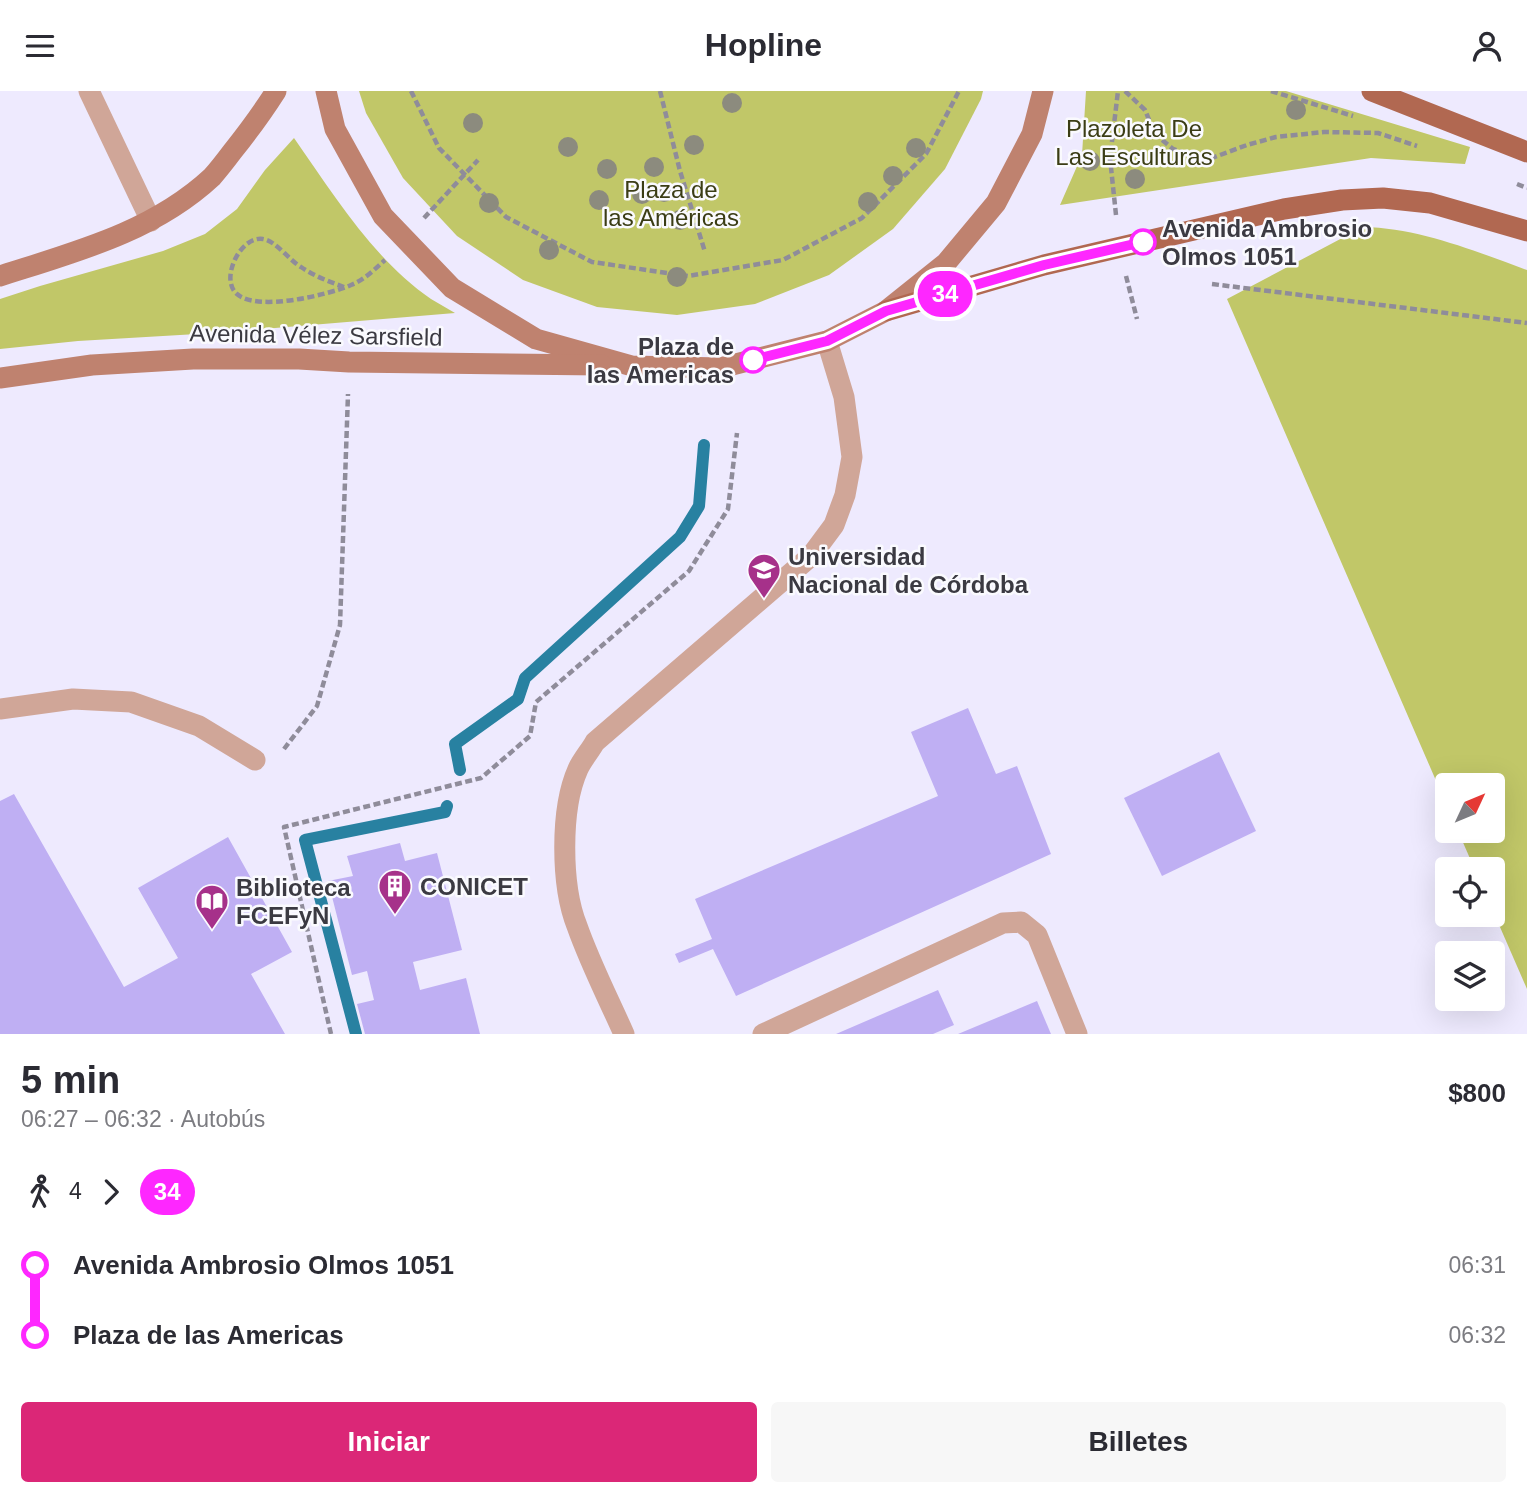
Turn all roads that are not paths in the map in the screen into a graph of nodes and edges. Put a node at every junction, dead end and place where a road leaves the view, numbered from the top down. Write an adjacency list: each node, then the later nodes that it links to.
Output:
1 (89, 91): 7 (street)
2 (276, 91): 7 (main road)
3 (326, 91): 12 (main road)
4 (1043, 91): 10 (main road)
5 (1372, 91): 6 (main road)
6 (1527, 152)
7 (151, 221): 9 (main road)
8 (1527, 231): 10 (main road)
9 (0, 276)
10 (886, 311): 11 (main road)
11 (827, 341): 12 (main road); 16 (street)
12 (632, 366): 13 (main road, Avenida Vélez Sarsfield)
13 (0, 378)
14 (0, 709): 15 (street)
15 (255, 760)
16 (624, 1034)
17 (764, 1034): 18 (street)
18 (1077, 1034)

